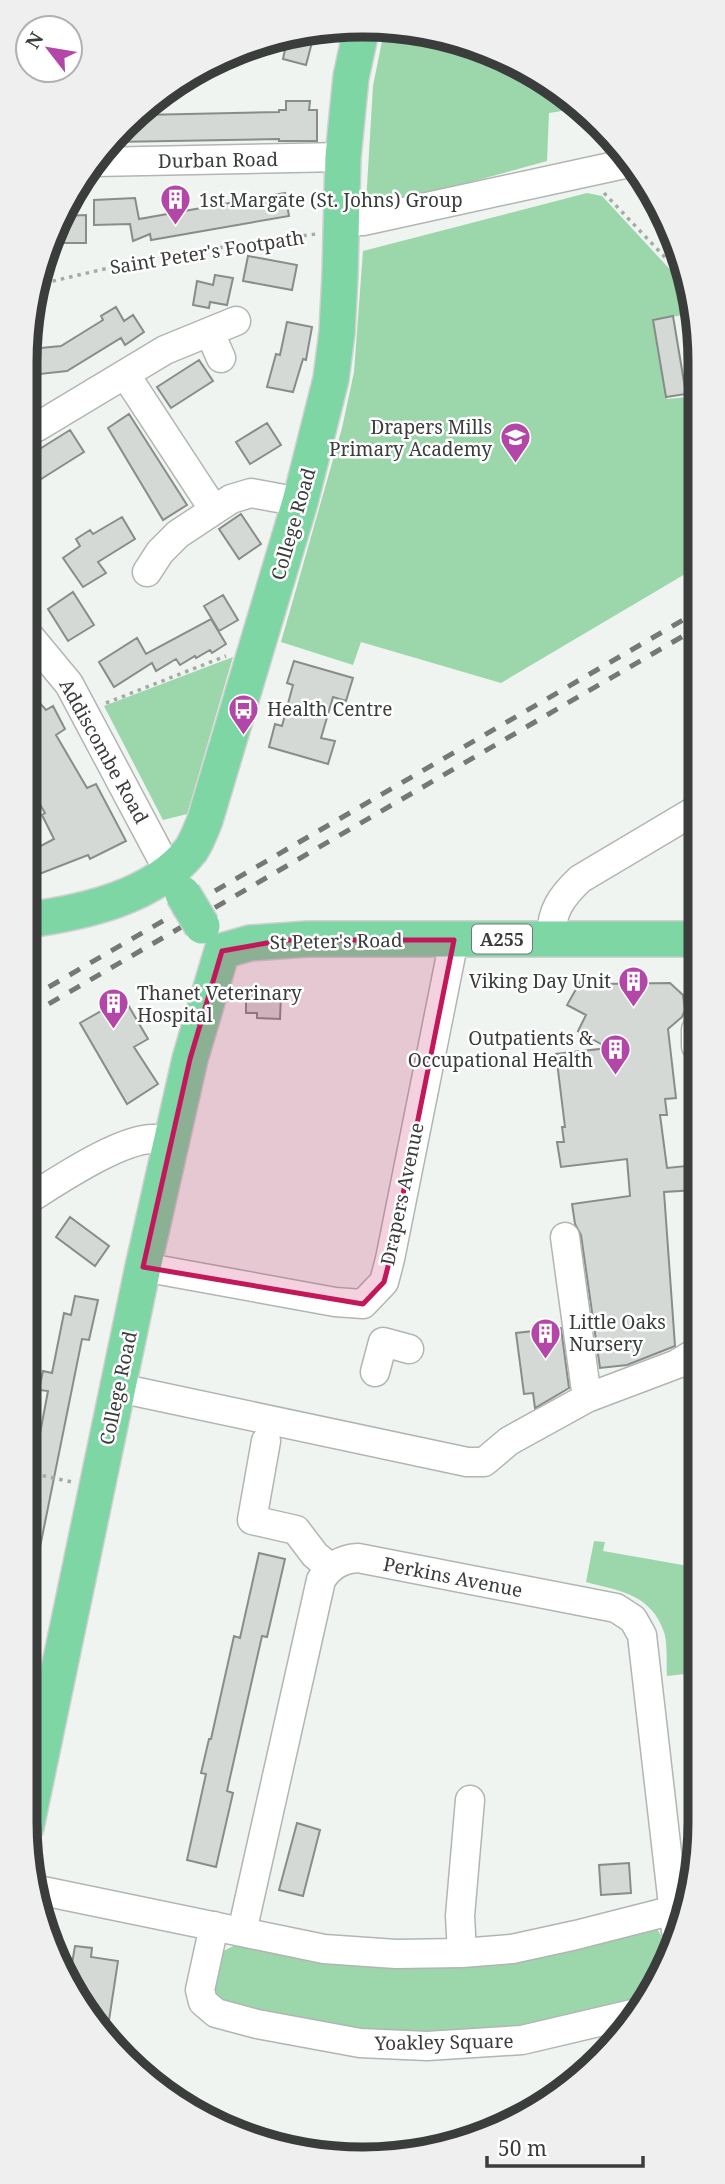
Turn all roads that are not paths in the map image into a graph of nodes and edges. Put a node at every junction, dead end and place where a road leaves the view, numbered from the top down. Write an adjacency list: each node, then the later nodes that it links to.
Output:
1 (361, 37): 2 (main road, College Road)
2 (343, 158): 3 (street, Durban Road); 5 (main road, College Road)
3 (106, 162)
4 (621, 165): 5 (street)
5 (332, 228): 9 (main road, College Road)
6 (236, 321): 7 (street)
7 (125, 374): 8 (street); 10 (street)
8 (37, 427)
9 (300, 502): 10 (street); 14 (main road, College Road)
10 (214, 510): 11 (street)
11 (147, 572)
12 (37, 645): 14 (street, Addiscombe Road)
13 (688, 815): 16 (street)
14 (176, 883): 15 (main road); 17 (main road, bridge)
15 (37, 919)
16 (552, 938): 18 (main road, St Peter's Road / A255); 19 (main road, St Peter's Road / A255)
17 (212, 939): 19 (main road, St Peter's Road / A255); 20 (main road, College Road)
18 (688, 939)
19 (454, 940): 24 (street, Drapers Avenue)
20 (171, 1143): 21 (street); 23 (main road, College Road)
21 (37, 1194)
22 (565, 1237): 28 (street)
23 (143, 1267): 24 (street); 27 (main road, College Road)
24 (363, 1304): 26 (street)
25 (688, 1357): 28 (street)
26 (375, 1372)
27 (119, 1388): 28 (street); 31 (main road, College Road)
28 (587, 1398)
29 (266, 1441): 30 (street)
30 (331, 1568): 34 (street, Perkins Avenue); 37 (street)
31 (37, 1739)
32 (472, 1801): 38 (street)
33 (45, 1891): 36 (street)
34 (674, 1915)
35 (673, 1920): 38 (street)
36 (214, 1926): 37 (street); 39 (street, Yoakley Square)
37 (242, 1932): 38 (street)
38 (462, 1953)
39 (624, 2016)

